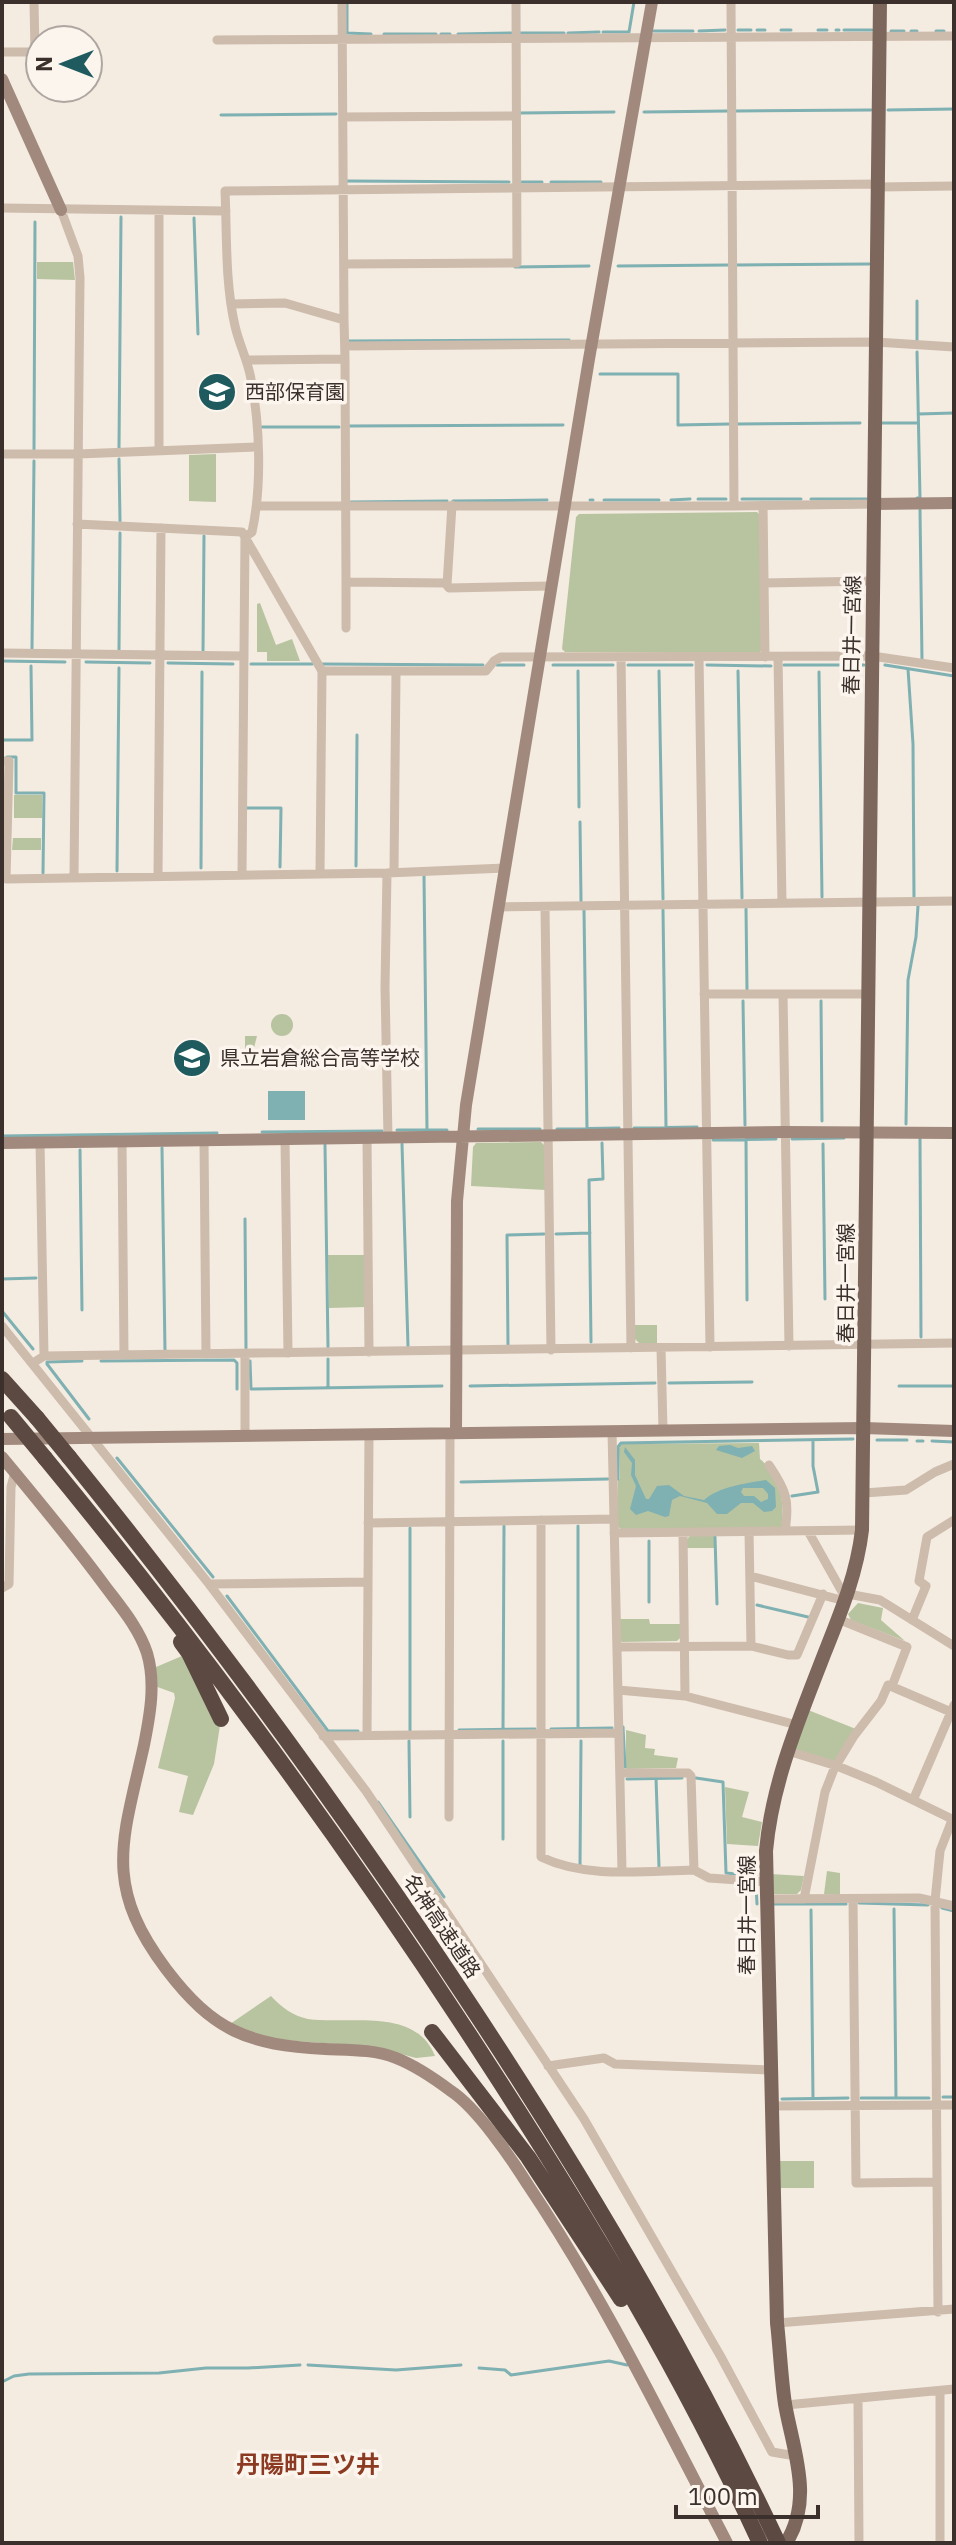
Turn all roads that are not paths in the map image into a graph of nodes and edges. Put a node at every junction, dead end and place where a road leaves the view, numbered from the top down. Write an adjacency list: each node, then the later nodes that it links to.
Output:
1 (34, 2): 14 (street)
2 (342, 2): 12 (street)
3 (516, 2): 11 (street)
4 (652, 2): 10 (street)
5 (731, 2): 7 (street)
6 (880, 2): 8 (main road, 春日井一宮線)
7 (731, 36): 8 (street); 10 (street); 18 (street)
8 (879, 36): 9 (street); 20 (main road, 春日井一宮線)
9 (954, 36)
10 (644, 37): 11 (street); 19 (street)
11 (516, 38): 12 (street); 16 (street)
12 (343, 39): 13 (street); 17 (street)
13 (217, 40)
14 (2, 52)
15 (2, 79): 25 (street)
16 (516, 116): 17 (street); 22 (street)
17 (343, 117): 23 (street)
18 (732, 185): 19 (street); 20 (street); 32 (street)
19 (618, 186): 22 (street); 34 (street)
20 (878, 186): 21 (street); 31 (main road, 春日井一宮線)
21 (954, 186)
22 (517, 187): 23 (street); 28 (street)
23 (343, 188): 26 (street); 28 (street)
24 (2, 208): 25 (street)
25 (61, 210): 27 (street); 41 (street)
26 (226, 211): 27 (street); 29 (street)
27 (159, 212): 39 (street)
28 (344, 264): 30 (street)
29 (232, 304): 30 (street); 37 (street)
30 (344, 320): 33 (street)
31 (876, 342): 32 (street); 35 (street); 43 (main road, 春日井一宮線)
32 (733, 343): 34 (street); 49 (street)
33 (345, 346): 34 (street); 36 (street)
34 (592, 346): 45 (street)
35 (954, 347)
36 (345, 359): 37 (street); 48 (street)
37 (246, 360): 38 (street)
38 (258, 447): 39 (street); 47 (street)
39 (159, 451): 41 (street)
40 (2, 454): 41 (street)
41 (78, 454): 50 (street)
42 (954, 503): 43 (street)
43 (874, 504): 46 (street); 53 (main road, 春日井一宮線)
44 (452, 505): 45 (street); 48 (street); 56 (street)
45 (565, 505): 49 (street); 57 (street)
46 (763, 505): 49 (street); 55 (street)
47 (257, 506): 48 (street); 52 (street)
48 (346, 506): 54 (street)
49 (734, 506)
50 (77, 524): 51 (street); 60 (street)
51 (161, 528): 52 (street); 61 (street)
52 (245, 537): 62 (street); 70 (street)
53 (873, 581): 55 (street); 63 (main road, 春日井一宮線)
54 (346, 582): 56 (street); 58 (street)
55 (764, 583): 67 (street)
56 (447, 585): 57 (street)
57 (551, 586): 64 (street)
58 (346, 628)
59 (2, 653): 60 (street)
60 (76, 654): 61 (street); 79 (street)
61 (160, 655): 62 (street); 78 (street)
62 (243, 656): 77 (street)
63 (872, 656): 68 (street); 69 (street); 81 (main road, 春日井一宮線)
64 (539, 657): 65 (street); 71 (street); 74 (street)
65 (621, 657): 66 (street); 84 (street)
66 (699, 657): 67 (street); 83 (street)
67 (765, 657): 68 (street)
68 (778, 657): 82 (street)
69 (954, 668)
70 (322, 671): 71 (street); 76 (street)
71 (396, 671): 75 (street)
72 (2, 761): 73 (street)
73 (5, 817): 79 (street)
74 (505, 868): 75 (street); 85 (street)
75 (390, 872): 76 (street); 97 (street)
76 (320, 874): 77 (street)
77 (242, 875): 78 (street)
78 (158, 876): 79 (street)
79 (74, 878)
80 (954, 901): 81 (street)
81 (869, 902): 82 (street); 89 (main road, 春日井一宮線)
82 (782, 903): 83 (street)
83 (703, 905): 84 (street); 87 (street)
84 (624, 906): 86 (street); 94 (street)
85 (498, 907): 86 (street); 96 (street)
86 (545, 907): 95 (street)
87 (704, 994): 88 (street); 92 (street)
88 (783, 994): 89 (street); 90 (street)
89 (868, 994): 91 (main road, 春日井一宮線)
90 (785, 1132): 91 (street); 92 (street); 107 (street)
91 (866, 1132): 93 (street); 106 (main road, 春日井一宮線)
92 (707, 1133): 94 (street); 108 (street)
93 (954, 1133)
94 (628, 1134): 95 (street); 109 (street)
95 (548, 1135): 96 (street); 111 (street)
96 (462, 1136): 97 (street); 112 (street)
97 (388, 1137): 98 (street)
98 (367, 1138): 99 (street); 113 (street)
99 (285, 1139): 100 (street); 115 (street)
100 (204, 1140): 101 (street); 116 (street)
101 (122, 1141): 102 (street); 117 (street)
102 (40, 1142): 103 (street); 118 (street)
103 (2, 1143)
104 (2, 1326): 119 (street)
105 (954, 1343): 106 (street)
106 (865, 1345): 107 (street); 122 (main road, 春日井一宮線)
107 (789, 1346): 108 (street)
108 (710, 1347): 110 (street)
109 (631, 1348): 110 (street); 111 (street)
110 (661, 1348): 123 (street)
111 (551, 1350): 112 (street)
112 (457, 1351): 113 (street); 126 (street)
113 (369, 1352): 115 (street)
114 (245, 1353): 115 (street); 116 (street); 128 (street)
115 (288, 1353)
116 (206, 1354): 117 (street)
117 (124, 1355): 118 (street)
118 (44, 1356): 119 (street)
119 (33, 1363): 129 (street)
120 (2, 1379): 202 (highway, 名神高速道路, bridge)
121 (7, 1411): 147 (highway, 名神高速道路, bridge)
122 (864, 1428): 123 (street); 125 (street); 135 (main road, 春日井一宮線)
123 (663, 1430): 124 (street)
124 (612, 1431): 126 (street); 136 (street)
125 (954, 1431)
126 (453, 1433): 127 (street); 139 (street)
127 (369, 1434): 128 (street); 140 (street)
128 (245, 1435): 129 (street)
129 (92, 1437): 130 (street); 150 (street)
130 (2, 1439)
131 (2, 1457): 134 (street)
132 (954, 1464): 135 (street)
133 (769, 1465): 143 (street)
134 (15, 1472): 151 (street); 204 (street)
135 (864, 1493): 141 (main road, 春日井一宮線)
136 (614, 1519): 137 (street); 146 (street)
137 (541, 1520): 139 (street); 167 (street)
138 (954, 1520): 155 (street)
139 (449, 1521): 140 (street); 169 (street)
140 (368, 1523): 149 (street)
141 (862, 1530): 144 (street); 153 (main road, 春日井一宮線)
142 (749, 1531): 143 (street); 145 (street); 148 (street)
143 (785, 1531): 144 (street)
144 (808, 1531): 153 (street)
145 (683, 1532): 146 (street); 157 (street)
146 (614, 1533): 159 (street)
147 (138, 1571): 164 (highway); 200 (highway, 名神高速道路)
148 (750, 1576): 152 (street); 158 (street)
149 (368, 1582): 150 (street); 168 (street)
150 (209, 1584): 170 (street)
151 (2, 1588)
152 (823, 1594): 153 (street); 158 (street)
153 (846, 1598): 154 (main road, 春日井一宮線); 155 (street)
154 (838, 1619): 160 (street); 165 (main road, 春日井一宮線)
155 (912, 1620): 156 (street)
156 (953, 1643)
157 (684, 1646): 158 (street); 159 (street); 162 (street)
158 (751, 1646)
159 (617, 1647): 161 (street)
160 (892, 1686): 163 (street); 172 (street)
161 (618, 1690): 162 (street); 166 (street)
162 (685, 1696): 165 (street)
163 (953, 1709): 174 (street)
164 (221, 1719)
165 (797, 1725): 171 (main road, 春日井一宮線)
166 (619, 1733): 167 (street); 173 (street)
167 (542, 1734): 169 (street); 178 (street)
168 (367, 1735): 169 (street); 170 (street)
169 (449, 1735): 175 (street)
170 (323, 1736): 186 (street)
171 (788, 1751): 172 (street); 179 (main road, 春日井一宮線)
172 (837, 1766): 174 (street); 181 (street)
173 (620, 1773): 177 (street); 178 (street)
174 (914, 1798): 176 (street)
175 (449, 1817)
176 (953, 1820): 183 (street)
177 (694, 1870): 178 (street); 179 (street)
178 (622, 1871)
179 (766, 1882): 180 (main road, 春日井一宮線)
180 (765, 1899): 181 (street); 187 (main road, 春日井一宮線)
181 (804, 1899): 182 (street)
182 (853, 1899): 183 (street); 191 (street)
183 (935, 1901): 184 (street); 188 (street)
184 (954, 1906)
185 (432, 2032): 200 (highway)
186 (548, 2066): 187 (street); 201 (street)
187 (769, 2070): 190 (main road, 春日井一宮線)
188 (937, 2105): 189 (street); 191 (street); 192 (street)
189 (954, 2105)
190 (770, 2106): 191 (street); 195 (main road, 春日井一宮線)
191 (856, 2106): 192 (street)
192 (937, 2182): 194 (street)
193 (954, 2309): 194 (street)
194 (938, 2312): 195 (street)
195 (777, 2323): 199 (main road, 春日井一宮線)
196 (954, 2389): 197 (street)
197 (940, 2392): 198 (street); 207 (street)
198 (858, 2399): 199 (street); 206 (street)
199 (786, 2405): 201 (main road, 春日井一宮線)
200 (692, 2406): 202 (highway, 名神高速道路)
201 (796, 2456): 203 (main road, 春日井一宮線)
202 (753, 2509): 203 (highway, 名神高速道路); 205 (highway, 名神高速道路)
203 (786, 2542)
204 (727, 2543)
205 (760, 2543)
206 (859, 2543)
207 (940, 2543)

